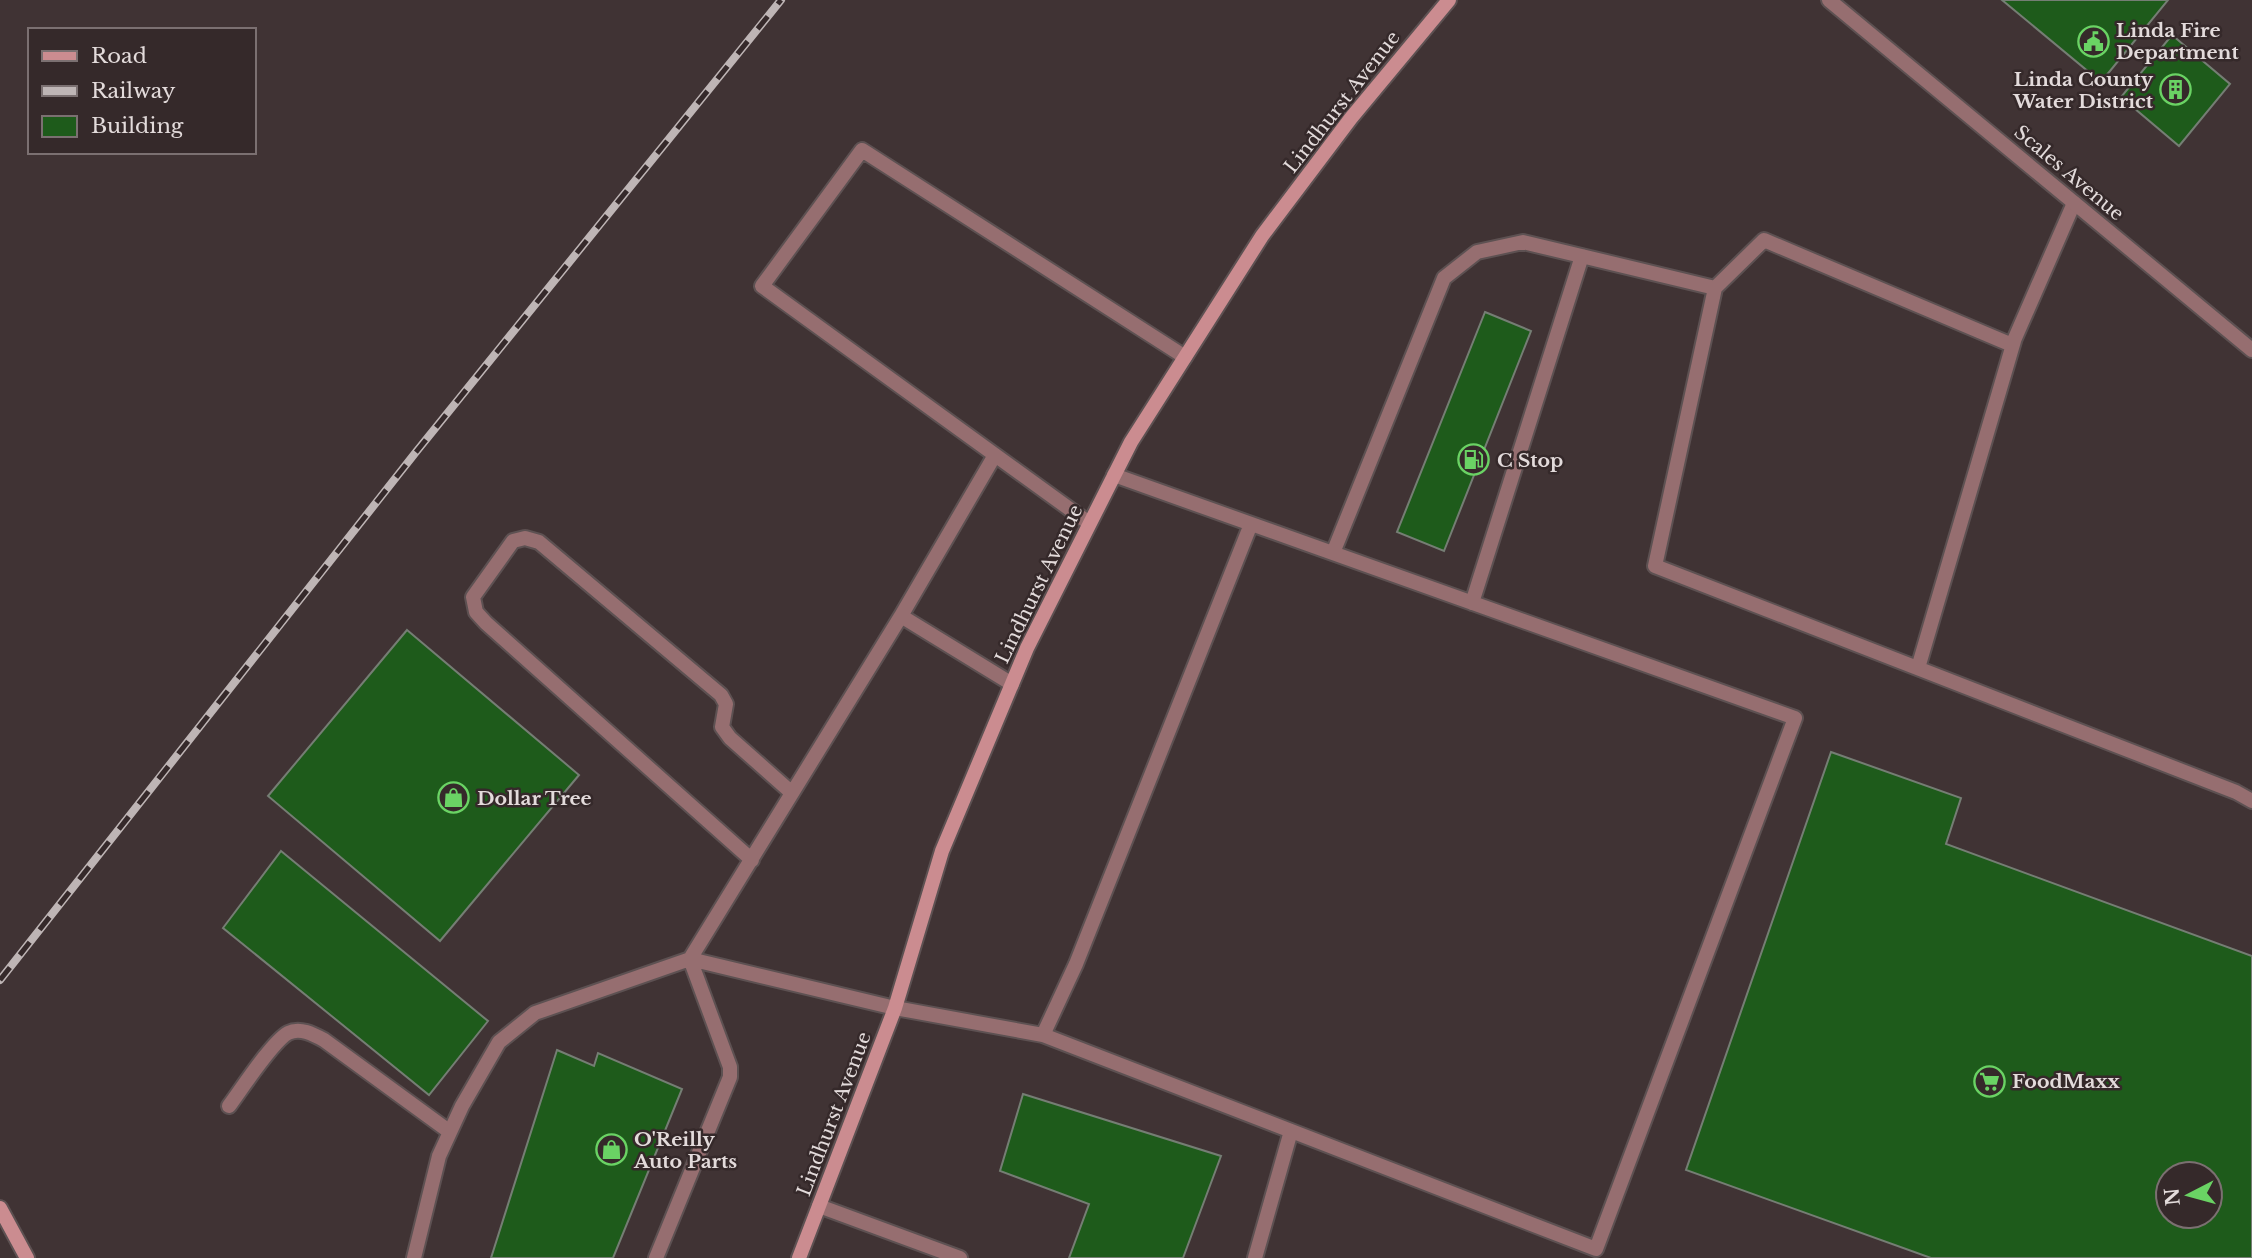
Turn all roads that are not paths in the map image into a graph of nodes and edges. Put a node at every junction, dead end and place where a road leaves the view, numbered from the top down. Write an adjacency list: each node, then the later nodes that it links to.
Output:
1 (1449, 0): 8 (main road, Lindhurst Avenue)
2 (1829, 0): 3 (street, Scales Avenue)
3 (2074, 203): 6 (street); 7 (street, Scales Avenue)
4 (1582, 256): 5 (street); 13 (street); 14 (street)
5 (1715, 288): 6 (street); 16 (street)
6 (2014, 341): 16 (street)
7 (2252, 350)
8 (1185, 357): 9 (street); 10 (main road, Lindhurst Avenue)
9 (995, 455): 11 (street); 15 (street)
10 (1114, 475): 11 (main road, Lindhurst Avenue); 12 (street)
11 (1089, 523): 17 (main road, Lindhurst Avenue)
12 (1251, 524): 13 (street); 23 (street)
13 (1334, 553): 14 (street)
14 (1472, 603): 29 (street)
15 (901, 616): 17 (street); 18 (street)
16 (1918, 668): 19 (street)
17 (1012, 684): 22 (main road, Lindhurst Avenue)
18 (792, 793): 20 (street); 20 (street)
19 (2252, 802)
20 (751, 860): 21 (street)
21 (690, 959): 22 (street); 26 (street); 32 (street)
22 (895, 1008): 23 (street); 27 (main road, Lindhurst Avenue)
23 (1043, 1035): 25 (street)
24 (229, 1106): 26 (street)
25 (1291, 1131): 29 (street); 35 (street)
26 (450, 1132): 31 (street)
27 (819, 1206): 33 (main road, Lindhurst Avenue); 34 (street)
28 (0, 1208): 30 (main road)
29 (1594, 1254)
30 (26, 1258)
31 (414, 1258)
32 (656, 1258)
33 (799, 1258)
34 (960, 1258)
35 (1255, 1258)

